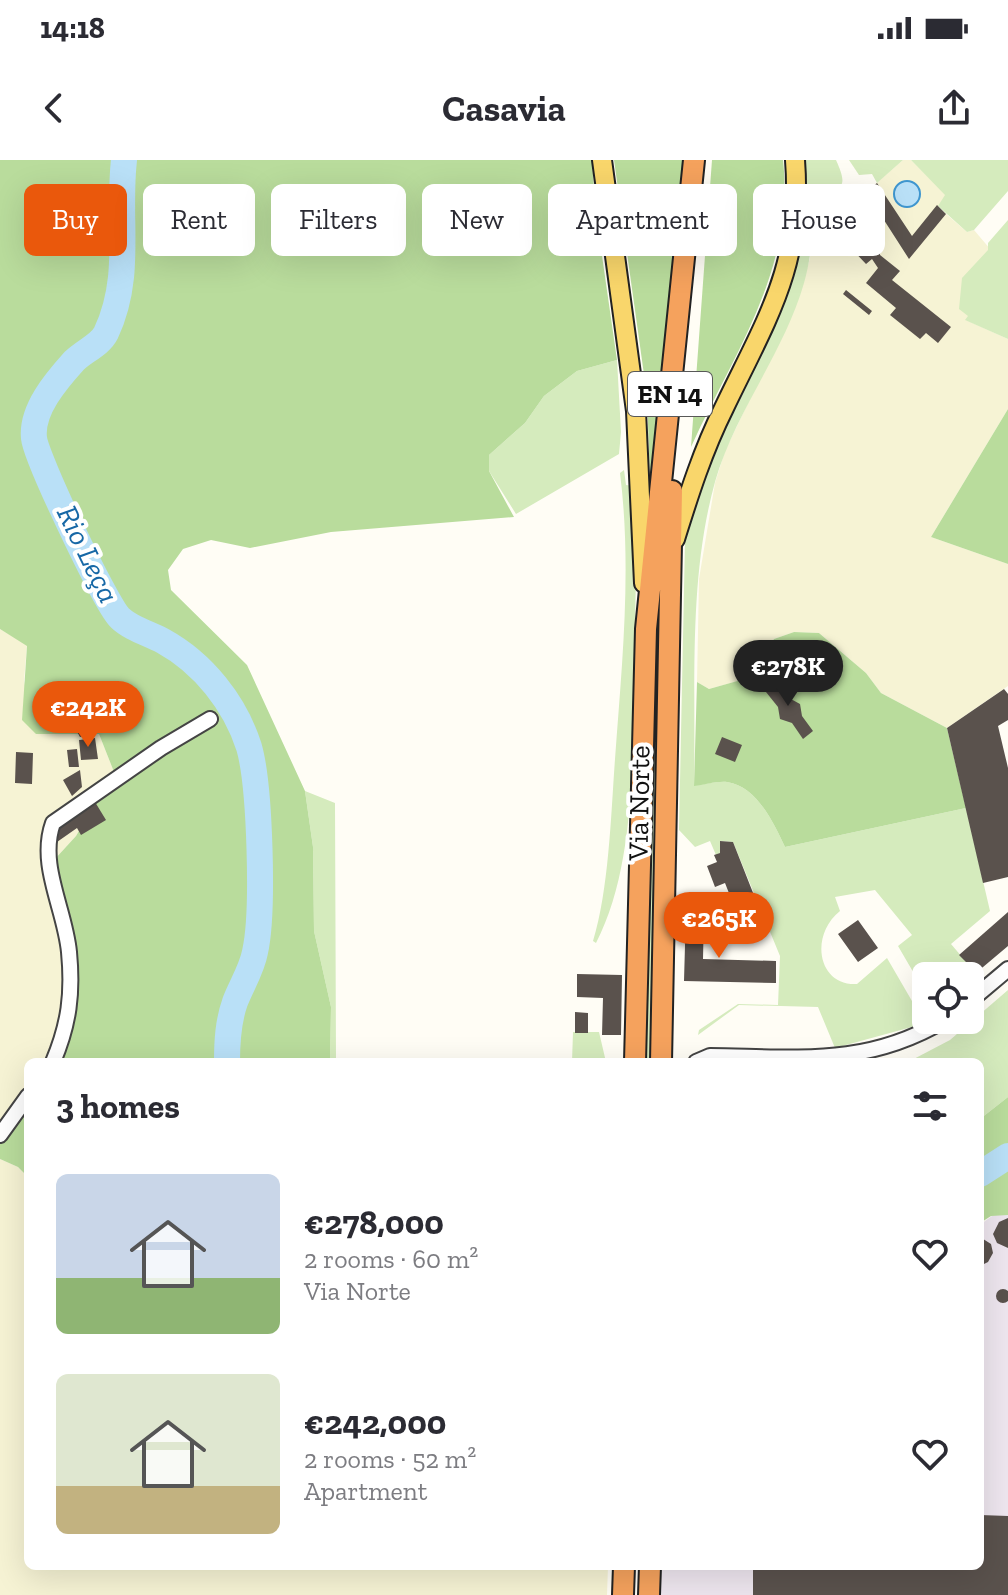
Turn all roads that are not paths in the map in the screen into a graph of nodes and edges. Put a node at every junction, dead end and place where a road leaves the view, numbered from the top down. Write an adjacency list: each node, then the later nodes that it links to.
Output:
1 (602, 160): 6 (main road)
2 (694, 160): 6 (highway, EN 14)
3 (703, 160): 5 (highway, EN 14)
4 (795, 160): 5 (main road)
5 (673, 546): 13 (highway, Via Norte / EN 14)
6 (646, 629): 12 (highway, Via Norte / EN 14)
7 (210, 719): 11 (street)
8 (1008, 969): 9 (street)
9 (984, 989)
10 (924, 1034): 14 (street)
11 (55, 1058)
12 (635, 1058)
13 (661, 1058)
14 (776, 1058)
15 (24, 1102): 16 (street)
16 (0, 1135)
17 (624, 1570): 19 (highway)
18 (650, 1570): 20 (highway)
19 (623, 1595)
20 (649, 1595)

